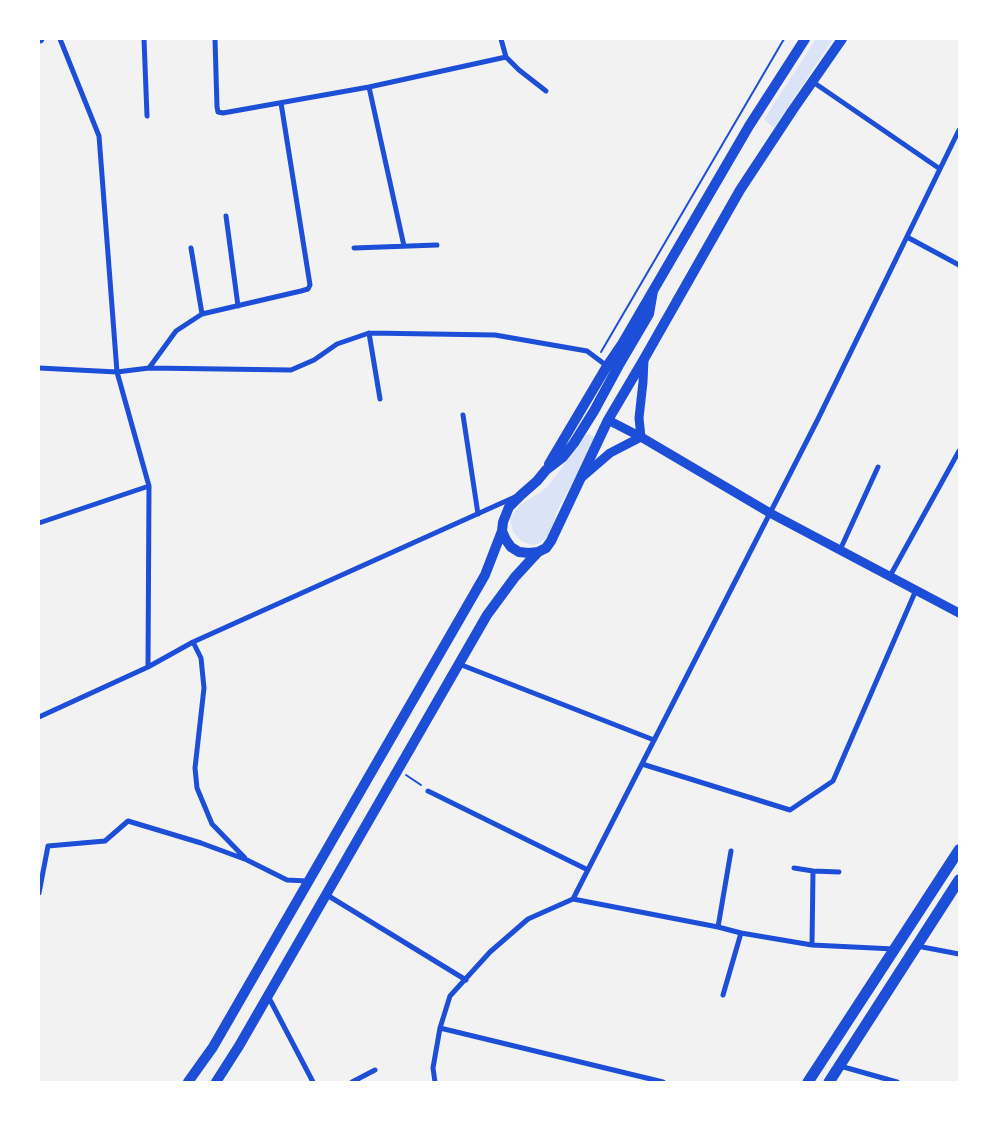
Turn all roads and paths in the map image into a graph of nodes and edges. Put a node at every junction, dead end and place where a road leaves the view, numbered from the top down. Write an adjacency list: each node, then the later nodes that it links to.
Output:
1 (60, 39): 32 (street)
2 (144, 39): 13 (street)
3 (215, 39): 12 (street)
4 (501, 39): 8 (street)
5 (784, 39): 27 (path)
6 (804, 39): 23 (main road)
7 (842, 39): 9 (main road)
8 (506, 56): 10 (street); 11 (street)
9 (813, 82): 15 (street); 28 (main road)
10 (370, 87): 12 (street); 19 (street)
11 (546, 91)
12 (281, 103): 24 (street)
13 (147, 116)
14 (959, 130): 15 (street)
15 (940, 169): 17 (street)
16 (226, 216): 24 (street)
17 (907, 237): 22 (street); 44 (street)
18 (437, 245): 19 (street)
19 (404, 246): 21 (street)
20 (191, 248): 25 (street)
21 (354, 248)
22 (959, 265)
23 (653, 291): 29 (main road); 34 (main road)
24 (238, 306): 25 (street)
25 (202, 314): 31 (street)
26 (369, 333): 27 (street); 31 (street); 33 (street)
27 (597, 358): 29 (street)
28 (644, 359): 36 (main road); 37 (street)
29 (607, 366): 40 (main road)
30 (39, 368): 32 (street)
31 (149, 368): 32 (street)
32 (118, 372): 42 (street)
33 (380, 399)
34 (594, 411): 36 (main road); 40 (main road)
35 (464, 415): 45 (street)
36 (608, 420): 37 (street); 41 (main road)
37 (641, 437): 41 (street); 44 (street)
38 (959, 451): 50 (street)
39 (878, 467): 48 (street)
40 (546, 470): 43 (main road)
41 (581, 478): 49 (main road)
42 (148, 486): 46 (street); 58 (street)
43 (521, 495): 45 (street); 47 (main road)
44 (770, 513): 48 (street); 60 (street)
45 (478, 514): 56 (street)
46 (39, 523)
47 (502, 531): 49 (main road); 72 (main road)
48 (840, 550): 50 (street)
49 (538, 552): 57 (main road)
50 (890, 576): 51 (street)
51 (916, 590): 52 (street); 61 (street)
52 (943, 604): 53 (street); 54 (street); 55 (street)
53 (959, 605)
54 (959, 613)
55 (959, 620)
56 (193, 642): 58 (street); 66 (street)
57 (459, 664): 60 (street); 62 (main road)
58 (148, 667): 59 (street)
59 (39, 717)
60 (654, 740): 61 (street)
61 (642, 764): 68 (street)
62 (398, 769): 63 (path); 74 (main road)
63 (428, 790): 68 (street)
64 (959, 850): 80 (highway)
65 (731, 851): 76 (street)
66 (247, 860): 72 (street); 73 (street)
67 (794, 868): 69 (street)
68 (588, 870): 75 (street)
69 (813, 871): 70 (street); 78 (street)
70 (839, 872)
71 (959, 880): 79 (highway)
72 (308, 882): 88 (main road)
73 (39, 893)
74 (326, 894): 82 (street); 84 (main road)
75 (573, 898): 76 (street); 82 (street)
76 (718, 927): 77 (street)
77 (741, 933): 78 (street); 83 (street)
78 (812, 945): 80 (street)
79 (917, 946): 81 (street); 86 (highway)
80 (895, 949): 94 (highway)
81 (959, 954)
82 (466, 980): 85 (street)
83 (723, 995)
84 (268, 996): 89 (main road); 90 (street)
85 (440, 1028): 92 (street); 93 (street)
86 (839, 1066): 95 (highway); 96 (street)
87 (375, 1070): 91 (street)
88 (188, 1082)
89 (216, 1082)
90 (313, 1082)
91 (352, 1082)
92 (435, 1082)
93 (663, 1082)
94 (808, 1082)
95 (829, 1082)
96 (897, 1082)

